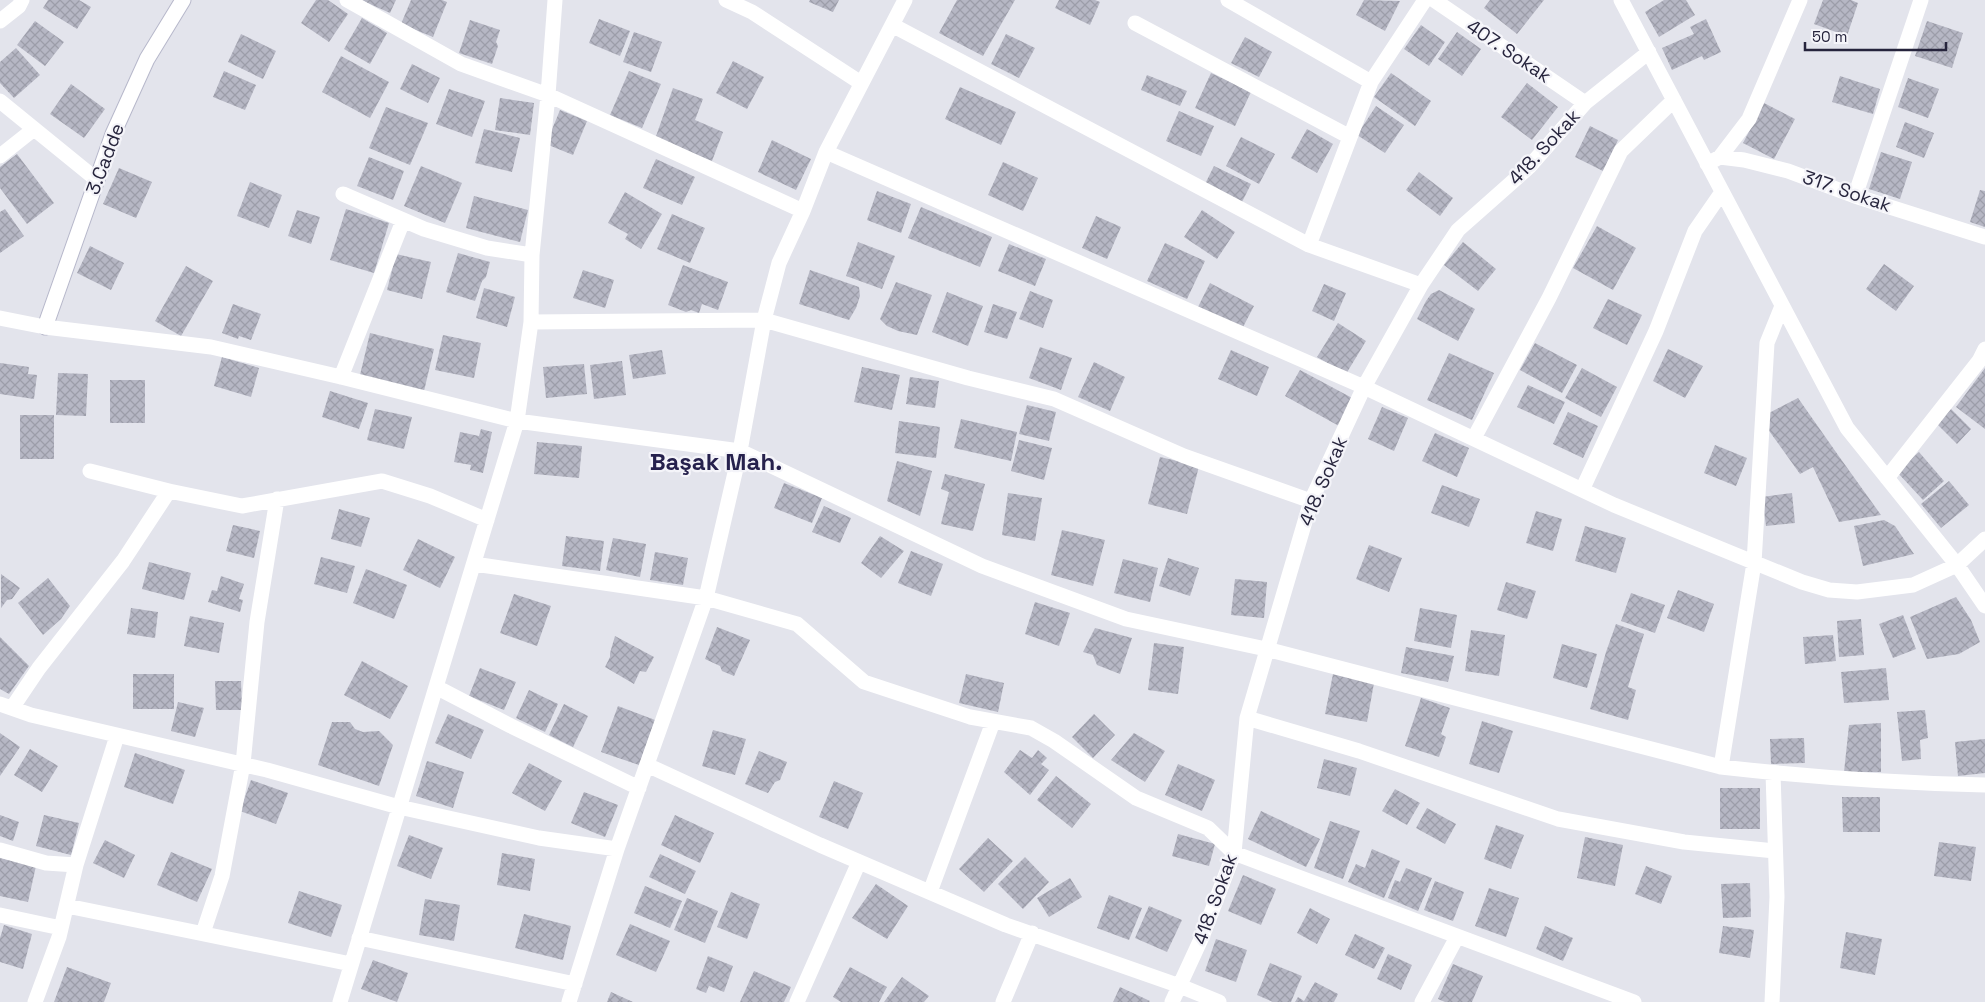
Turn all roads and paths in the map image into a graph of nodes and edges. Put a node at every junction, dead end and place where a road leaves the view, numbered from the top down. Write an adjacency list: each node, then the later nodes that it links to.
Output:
1 (22, 0): 13 (street)
2 (183, 0): 28 (street, 3.Cadde)
3 (347, 0): 19 (street)
4 (555, 0): 19 (street)
5 (726, 0): 18 (street)
6 (905, 0): 15 (street)
7 (1228, 0): 17 (street)
8 (1425, 0): 17 (street)
9 (1434, 0): 22 (street, 407. Sokak)
10 (1622, 0): 16 (street)
11 (1800, 0): 27 (street)
12 (1921, 0): 31 (street)
13 (0, 21)
14 (1135, 23): 24 (street)
15 (892, 25): 18 (street); 35 (street)
16 (1649, 52): 20 (street); 22 (street, 418. Sokak)
17 (1371, 82): 24 (street)
18 (861, 83): 25 (street)
19 (548, 95): 32 (street); 36 (street)
20 (1674, 100): 27 (street); 47 (street)
21 (0, 101): 23 (street)
22 (1585, 103): 37 (street, 418. Sokak)
23 (34, 129): 26 (street); 28 (street)
24 (1350, 137): 35 (street)
25 (826, 152): 32 (street); 45 (street)
26 (0, 156)
27 (1714, 161): 29 (street); 31 (street, 317. Sokak)
28 (97, 180): 42 (street, 3.Cadde)
29 (1722, 192): 38 (street); 51 (street)
30 (343, 194): 33 (street)
31 (1855, 196): 34 (street, 317. Sokak)
32 (803, 211): 40 (street)
33 (404, 221): 36 (street); 44 (street)
34 (1985, 237)
35 (1309, 244): 37 (street)
36 (532, 256): 41 (street)
37 (1421, 285): 45 (street, 418. Sokak)
38 (1782, 306): 50 (street); 57 (street)
39 (0, 318): 42 (street)
40 (764, 320): 41 (street); 48 (street); 54 (street)
41 (531, 322): 46 (street)
42 (45, 327): 44 (street)
43 (1985, 348): 50 (street)
44 (341, 376): 46 (street)
45 (1364, 387): 47 (street); 54 (street, 418. Sokak)
46 (517, 421): 48 (street); 55 (street)
47 (1474, 438): 51 (street)
48 (740, 451): 60 (street); 62 (street)
49 (90, 471): 52 (street)
50 (1887, 478): 59 (street)
51 (1582, 490): 57 (street)
52 (169, 491): 53 (street); 64 (street)
53 (277, 499): 55 (street); 68 (street)
54 (1311, 501): 62 (street, 418. Sokak)
55 (487, 520): 58 (street)
56 (1985, 540): 59 (street)
57 (1754, 563): 59 (street); 70 (street)
58 (474, 564): 60 (street); 63 (street)
59 (1957, 565): 61 (street)
60 (706, 598): 66 (street); 69 (street)
61 (1985, 606)
62 (1266, 649): 65 (street, 418. Sokak); 70 (street)
63 (436, 687): 73 (street); 74 (street)
64 (6, 706): 67 (street)
65 (1247, 718): 77 (street); 78 (street, 418. Sokak)
66 (993, 722): 78 (street); 81 (street)
67 (117, 736): 68 (street); 80 (street)
68 (243, 764): 74 (street); 85 (street)
69 (647, 765): 73 (street); 79 (street)
70 (1721, 766): 71 (street)
71 (1773, 773): 72 (street); 77 (street)
72 (1985, 785)
73 (639, 788): 75 (street)
74 (399, 807): 75 (street); 88 (street)
75 (618, 849): 90 (street)
76 (0, 850): 80 (street)
77 (1775, 851): 101 (street)
78 (1234, 853): 87 (street); 91 (street, 418. Sokak)
79 (859, 862): 81 (street); 95 (street)
80 (76, 865): 82 (street)
81 (930, 892): 86 (street)
82 (66, 906): 84 (street); 85 (street)
83 (0, 915): 84 (street)
84 (61, 928): 92 (street)
85 (203, 933): 89 (street)
86 (1032, 933): 91 (street); 96 (street)
87 (1457, 937): 99 (street); 100 (street)
88 (359, 938): 89 (street); 90 (street)
89 (351, 964): 93 (street)
90 (575, 984): 94 (street)
91 (1180, 986): 97 (street, 418. Sokak); 98 (street)
92 (35, 1002)
93 (340, 1002)
94 (570, 1002)
95 (797, 1002)
96 (1003, 1002)
97 (1172, 1002)
98 (1219, 1002)
99 (1422, 1002)
100 (1634, 1002)
101 (1772, 1002)

